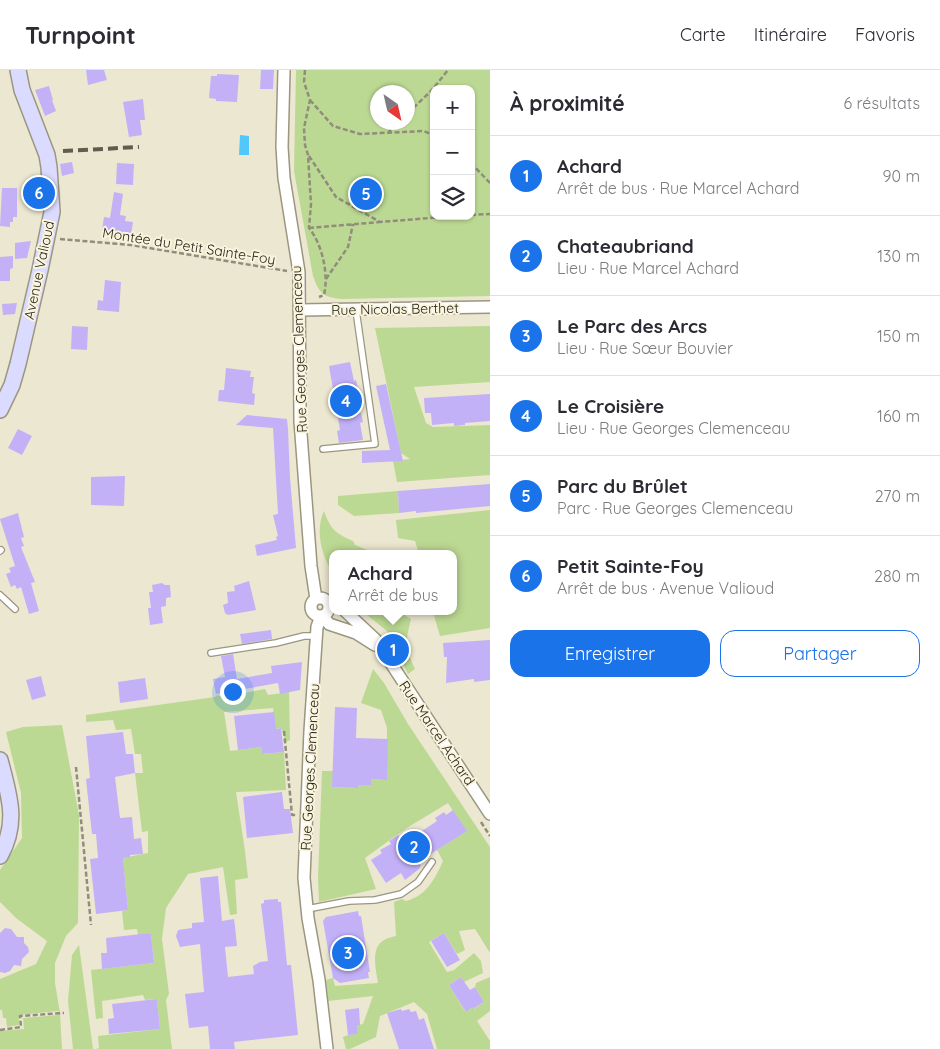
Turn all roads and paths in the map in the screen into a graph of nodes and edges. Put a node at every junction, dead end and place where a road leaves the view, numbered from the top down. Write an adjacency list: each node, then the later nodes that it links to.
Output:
1 (18, 70): 27 (main road, Avenue Valioud)
2 (284, 70): 25 (street, Rue Georges Clemenceau)
3 (305, 70): 5 (path)
4 (448, 70): 6 (path)
5 (310, 100): 7 (path); 9 (path)
6 (415, 107)
7 (389, 132): 8 (path)
8 (430, 134)
9 (308, 155): 17 (path); 19 (path)
10 (475, 167): 12 (path)
11 (490, 172): 12 (path)
12 (485, 176): 13 (path)
13 (490, 184)
14 (490, 214): 15 (path)
15 (475, 215)
16 (430, 218): 17 (path)
17 (380, 222): 18 (path)
18 (352, 224): 19 (path); 22 (path)
19 (309, 228): 22 (path)
20 (57, 239): 21 (path, Montée du Petit Sainte-Foy)
21 (288, 271)
22 (326, 280): 23 (path)
23 (318, 297)
24 (490, 307): 26 (street, Rue Nicolas Berthet)
25 (299, 310): 26 (street, Rue Nicolas Berthet); 30 (street, Rue Georges Clemenceau)
26 (356, 310): 28 (lane)
27 (0, 410)
28 (323, 449)
29 (0, 595): 32 (lane)
30 (316, 599): 31 (street); 35 (street)
31 (329, 602)
32 (15, 609)
33 (329, 610): 35 (street)
34 (349, 615): 38 (street, Rue Marcel Achard)
35 (322, 616): 36 (street, Rue Georges Clemenceau); 38 (street, Rue Marcel Achard)
36 (317, 636): 37 (lane); 46 (street, Rue Georges Clemenceau)
37 (211, 653)
38 (384, 653): 42 (street, Rue Marcel Achard)
39 (284, 731): 43 (path)
40 (0, 760): 44 (main road)
41 (76, 767): 47 (path)
42 (490, 814)
43 (297, 815)
44 (0, 856)
45 (432, 862): 46 (lane)
46 (307, 913): 50 (street, Rue Georges Clemenceau)
47 (91, 925)
48 (64, 1013): 49 (path)
49 (0, 1030)
50 (327, 1049)

